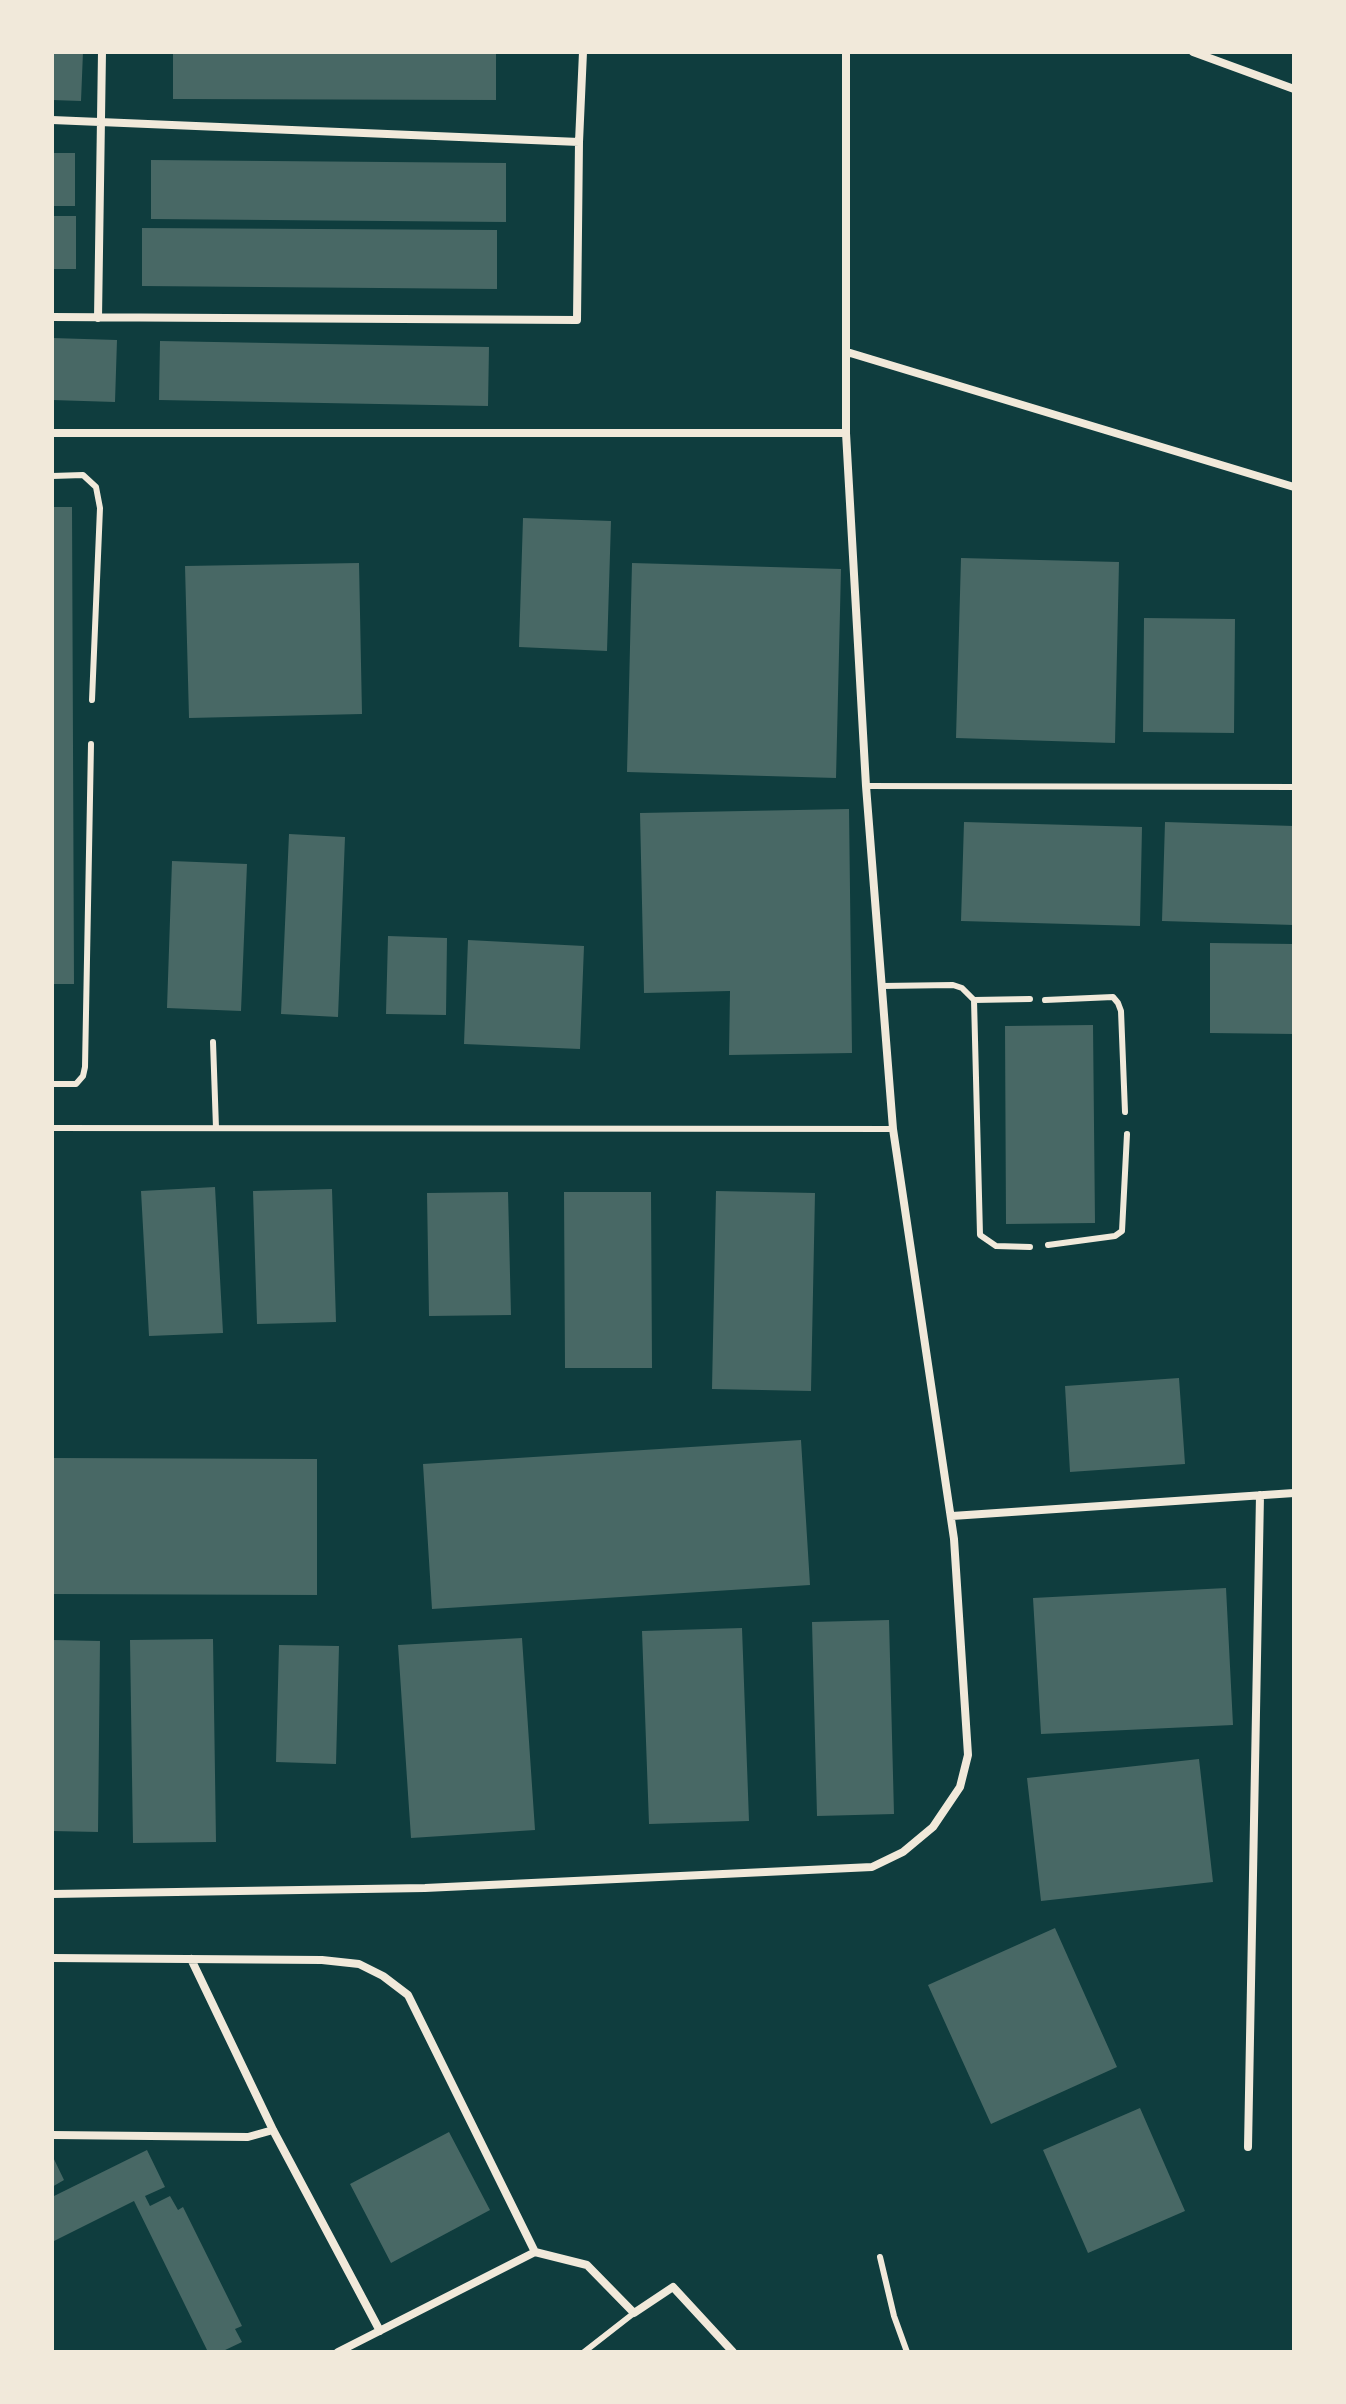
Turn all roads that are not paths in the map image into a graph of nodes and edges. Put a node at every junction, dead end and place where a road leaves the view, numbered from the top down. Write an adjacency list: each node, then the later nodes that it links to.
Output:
1 (102, 52): 7 (street)
2 (583, 52): 8 (street)
3 (846, 52): 11 (street)
4 (1193, 52): 5 (street)
5 (1294, 89)
6 (52, 120): 7 (street)
7 (102, 120): 8 (street); 10 (street)
8 (579, 142): 10 (street)
9 (52, 317): 10 (street)
10 (98, 318)
11 (847, 352): 13 (street); 15 (street)
12 (52, 433): 13 (street)
13 (846, 433): 18 (street)
14 (52, 476): 16 (lane)
15 (1294, 487)
16 (92, 700)
17 (91, 744): 25 (lane)
18 (866, 786): 19 (lane); 20 (street)
19 (1294, 787)
20 (882, 986): 22 (lane); 29 (street)
21 (1030, 999): 22 (lane)
22 (974, 1000): 32 (lane)
23 (1045, 1000): 26 (lane)
24 (213, 1042): 28 (lane)
25 (52, 1084)
26 (1125, 1112)
27 (52, 1128): 28 (lane)
28 (216, 1128): 29 (lane)
29 (893, 1129): 35 (street)
30 (1127, 1134): 31 (lane)
31 (1048, 1245)
32 (1030, 1247)
33 (1294, 1493): 34 (street)
34 (1260, 1495): 35 (street); 41 (street)
35 (952, 1516): 36 (street)
36 (52, 1894)
37 (52, 1958): 38 (street)
38 (191, 1959): 39 (street); 42 (street)
39 (273, 2130): 40 (street); 45 (street)
40 (52, 2135)
41 (1248, 2147)
42 (535, 2252): 44 (street); 45 (street)
43 (880, 2257): 49 (lane)
44 (634, 2313): 47 (lane); 48 (street)
45 (380, 2331): 46 (street)
46 (338, 2352)
47 (584, 2352)
48 (733, 2352)
49 (907, 2352)

